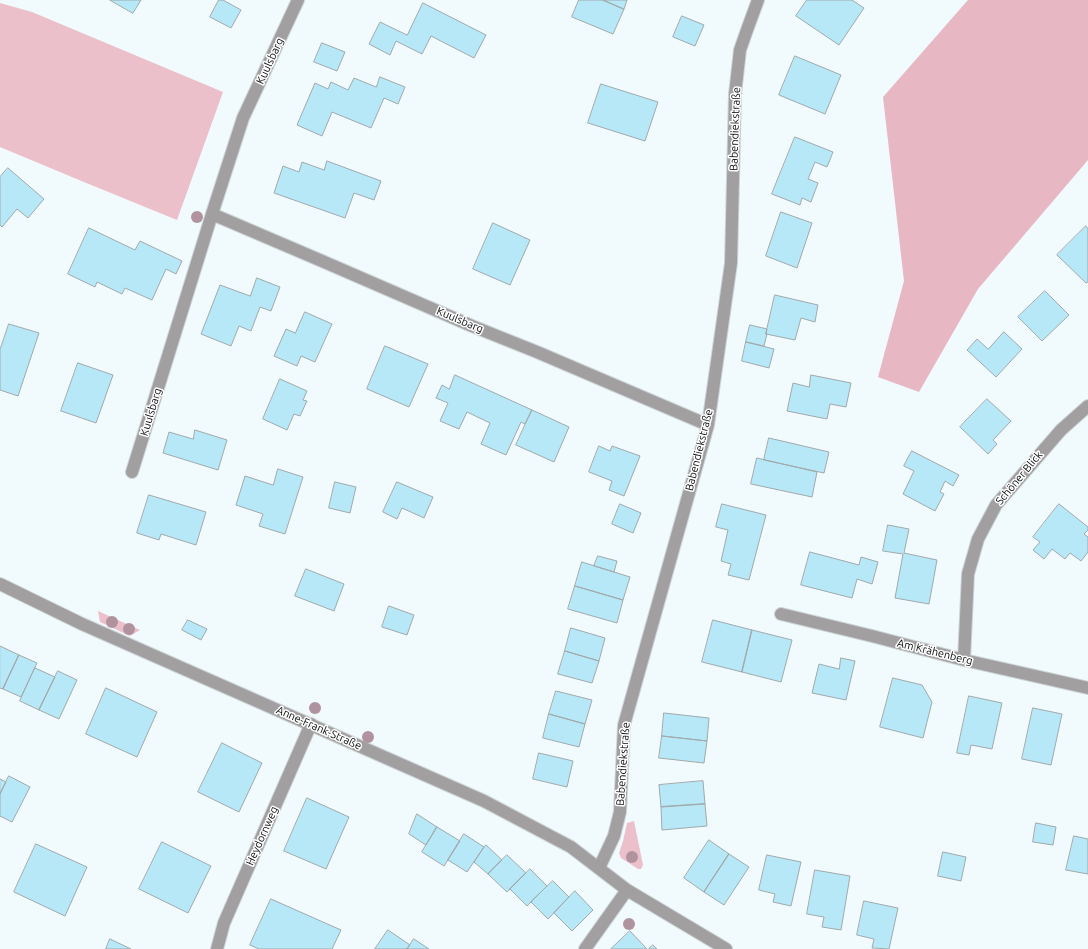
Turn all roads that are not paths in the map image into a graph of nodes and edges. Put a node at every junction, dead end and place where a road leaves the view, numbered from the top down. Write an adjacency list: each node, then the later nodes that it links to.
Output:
1 (298, 0): 3 (street, Kuulsbarg)
2 (758, 0): 5 (street, Babendiekstraße)
3 (212, 214): 5 (street, Kuulsbarg); 6 (street, Kuulsbarg)
4 (1088, 406): 9 (street, Schöner Blick)
5 (708, 425): 12 (street, Babendiekstraße)
6 (132, 472)
7 (0, 584): 11 (street, Anne-Frank-Straße)
8 (782, 614): 9 (street, Am Krähenberg)
9 (964, 660): 10 (street, Am Krähenberg)
10 (1088, 688)
11 (311, 724): 12 (street, Anne-Frank-Straße); 14 (street, Heydornweg)
12 (599, 868): 13 (street, Anne-Frank-Straße)
13 (627, 890): 15 (street); 16 (street, Anne-Frank-Straße)
14 (217, 949)
15 (585, 949)
16 (726, 949)

